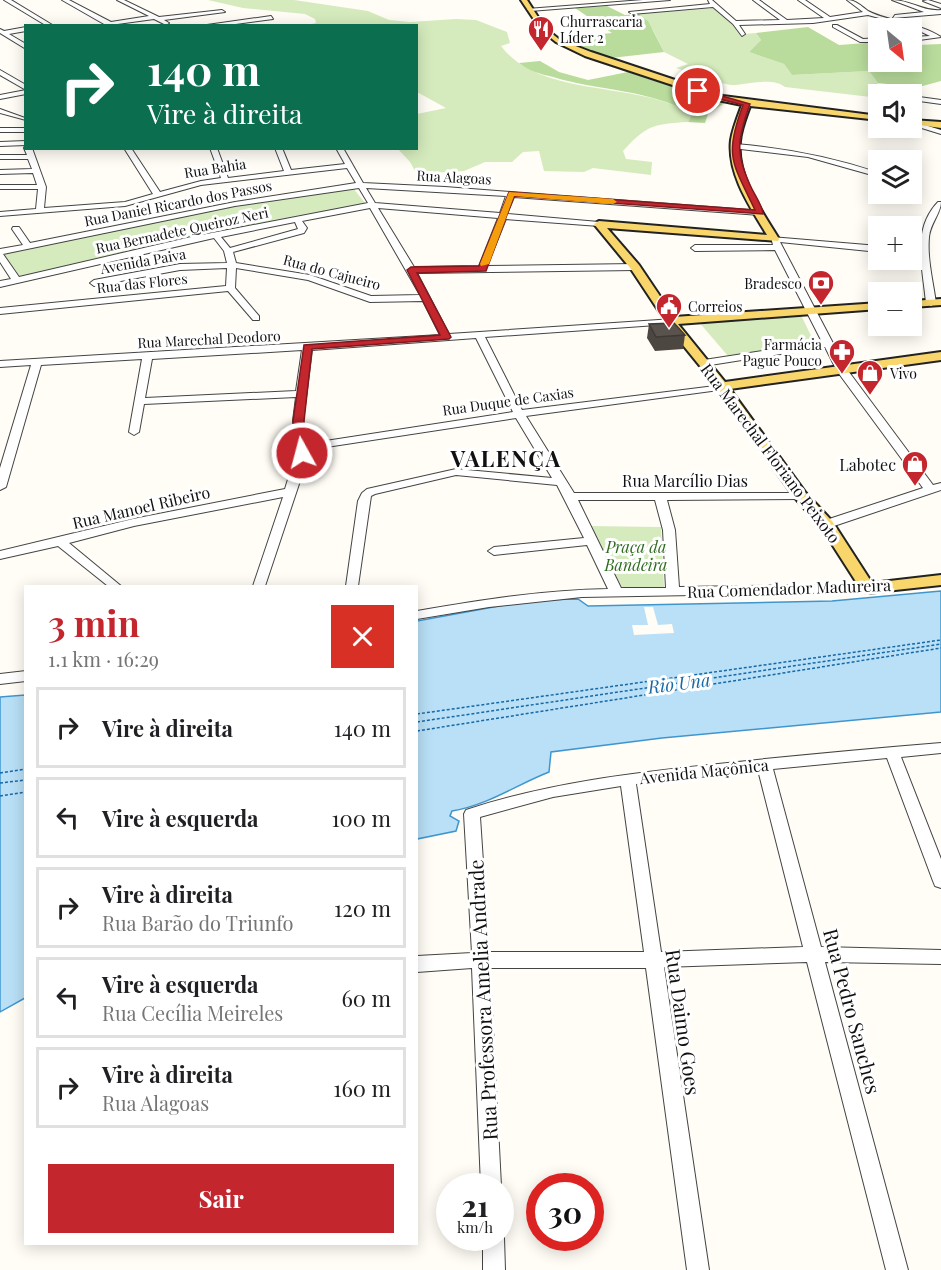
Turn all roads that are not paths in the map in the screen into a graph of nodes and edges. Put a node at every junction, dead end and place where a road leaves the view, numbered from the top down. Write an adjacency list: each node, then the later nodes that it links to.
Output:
1 (7, 0): 29 (street)
2 (65, 0): 30 (street)
3 (120, 0): 23 (street)
4 (524, 0): 16 (main road)
5 (602, 0): 13 (street)
6 (667, 0): 13 (street)
7 (708, 0): 14 (street)
8 (756, 0): 27 (street)
9 (801, 0): 26 (street)
10 (850, 0): 20 (street)
11 (895, 0): 21 (street)
12 (926, 1): 15 (street)
13 (608, 4): 16 (street)
14 (715, 6): 18 (street); 28 (street)
15 (941, 6)
16 (530, 9): 52 (main road)
17 (222, 12): 23 (street)
18 (632, 12)
19 (941, 12): 21 (street)
20 (868, 13): 25 (street); 26 (street)
21 (931, 13): 22 (street); 25 (street)
22 (941, 16)
23 (157, 18): 31 (street); 32 (street)
24 (271, 18): 33 (street)
25 (887, 18)
26 (830, 19): 27 (street)
27 (786, 22): 28 (street)
28 (735, 23): 38 (street)
29 (49, 24)
30 (109, 24)
31 (118, 24)
32 (168, 24)
33 (219, 24)
34 (835, 26): 43 (street)
35 (24, 30): 37 (street)
36 (922, 30): 39 (street)
37 (2, 32): 42 (street)
38 (742, 34)
39 (939, 37): 40 (street)
40 (922, 38)
41 (24, 39): 42 (street)
42 (16, 40): 44 (street); 45 (street)
43 (868, 41)
44 (0, 43)
45 (24, 46)
46 (0, 72): 47 (street)
47 (24, 87)
48 (24, 93): 49 (street)
49 (0, 97)
50 (922, 99): 51 (street)
51 (941, 102)
52 (747, 104): 54 (main road); 65 (main road)
53 (0, 111): 56 (street)
54 (868, 117)
55 (0, 118): 56 (street)
56 (23, 119)
57 (922, 123): 59 (main road)
58 (922, 125): 61 (street)
59 (941, 125)
60 (0, 130): 62 (street)
61 (941, 132)
62 (24, 136)
63 (24, 136): 64 (street)
64 (0, 144)
65 (735, 146): 76 (street); 86 (main road)
66 (128, 150): 82 (street)
67 (214, 150): 77 (street)
68 (279, 150): 74 (street)
69 (340, 150): 72 (street)
70 (30, 153): 71 (street); 73 (street)
71 (0, 157)
72 (349, 166): 74 (street, Rua Bahia); 78 (street)
73 (37, 171): 75 (street); 80 (street)
74 (288, 171): 77 (street, Rua Bahia)
75 (0, 172)
76 (868, 172)
77 (225, 178): 82 (street, Rua Bahia)
78 (361, 185): 81 (street, Rua Alagoas); 84 (street); 96 (street, Rua Daniel Ricardo dos Passos)
79 (0, 187): 80 (street)
80 (42, 187): 85 (street)
81 (511, 194): 86 (street, Rua Alagoas); 88 (street)
82 (158, 195): 85 (street, Rua Bahia)
83 (941, 204): 92 (street)
84 (371, 205): 88 (street, Rua Bernadete Queiroz Neri); 89 (street, Rua Bernadete Queiroz Neri); 106 (street)
85 (40, 211): 87 (street, Rua Bahia)
86 (760, 213): 95 (main road)
87 (0, 214)
88 (503, 217): 91 (street, Rua Bernadete Queiroz Neri); 105 (street)
89 (297, 219): 94 (street, Rua Bernadete Queiroz Neri); 99 (street)
90 (941, 220): 92 (street)
91 (599, 224): 95 (main road); 104 (main road, Rua Marechal Floriano Peixoto)
92 (927, 224): 101 (street)
93 (16, 229): 96 (street)
94 (216, 235): 99 (street); 107 (street, Rua Bernadete Queiroz Neri)
95 (776, 243): 97 (street); 98 (street); 114 (street)
96 (28, 246): 102 (street, Rua Daniel Ricardo dos Passos)
97 (695, 248)
98 (868, 248)
99 (228, 251): 103 (street)
100 (922, 253): 101 (street)
101 (927, 253): 112 (street)
102 (0, 254): 107 (street)
103 (232, 265): 108 (street, Avenida Paiva); 110 (street); 111 (street, Rua do Cajueiro)
104 (635, 267): 105 (street); 117 (main road, Rua Marechal Floriano Peixoto)
105 (482, 269): 106 (street)
106 (411, 270): 111 (street)
107 (16, 280): 109 (street, Rua Bernadete Queiroz Neri)
108 (94, 283)
109 (0, 284)
110 (230, 288): 115 (street, Rua das Flores); 116 (street)
111 (426, 298): 119 (street)
112 (936, 303)
113 (868, 307): 114 (main road)
114 (812, 310): 117 (main road); 120 (street)
115 (0, 311)
116 (256, 318)
117 (671, 321): 118 (street, Rua Marechal Deodoro); 125 (main road, Rua Marechal Floriano Peixoto)
118 (479, 335): 119 (street, Rua Marechal Deodoro); 131 (street)
119 (446, 337): 121 (street, Rua Marechal Deodoro)
120 (828, 344): 125 (street); 127 (street)
121 (307, 347): 122 (street, Rua Marechal Deodoro); 129 (street)
122 (147, 356): 124 (street, Rua Marechal Deodoro); 130 (street)
123 (941, 356): 127 (main road)
124 (37, 362): 126 (street, Rua Marechal Deodoro); 135 (street)
125 (704, 363): 128 (main road, Rua Marechal Floriano Peixoto)
126 (0, 364)
127 (841, 369): 128 (main road); 136 (street)
128 (719, 387): 131 (street, Rua Duque de Caxias); 138 (main road, Rua Marechal Floriano Peixoto)
129 (300, 394): 130 (street); 133 (street)
130 (139, 401): 132 (street)
131 (519, 414): 133 (street, Rua Duque de Caxias); 134 (street)
132 (134, 432)
133 (302, 447): 137 (street)
134 (561, 482): 140 (street); 149 (street)
135 (0, 487)
136 (935, 488): 141 (street)
137 (289, 492): 143 (street, Rua Manoel Ribeiro); 148 (street)
138 (800, 495): 139 (street, Rua Marcílio Dias); 141 (main road, Rua Marechal Floriano Peixoto)
139 (660, 496): 140 (street, Rua Marcílio Dias); 151 (street)
140 (570, 497): 142 (street)
141 (827, 524): 150 (main road, Rua Marechal Floriano Peixoto)
142 (591, 541): 144 (street); 152 (street)
143 (60, 542): 145 (street, Rua Manoel Ribeiro); 147 (street)
144 (494, 551)
145 (0, 555)
146 (941, 580): 150 (main road, Rua Comendador Madureira)
147 (114, 585)
148 (259, 585)
149 (352, 585)
150 (868, 588): 151 (street, Rua Comendador Madureira)
151 (673, 592): 152 (street)
152 (618, 593): 153 (street)
153 (418, 615)
154 (24, 676): 155 (street)
155 (0, 679)
156 (941, 748): 157 (street, Avenida Maçônica)
157 (892, 752): 158 (street, Avenida Maçônica); 161 (street)
158 (764, 764): 159 (street, Avenida Maçônica); 162 (street, Rua Pedro Sanches)
159 (628, 780): 160 (street, Avenida Maçônica); 165 (street, Rua Daimo Goes)
160 (472, 814): 164 (street, Rua Professora Amelia Andrade)
161 (941, 881)
162 (816, 954): 163 (street); 165 (street); 171 (street, Rua Pedro Sanches)
163 (941, 957)
164 (482, 960): 165 (street); 166 (street); 167 (street, Rua Professora Amelia Andrade)
165 (652, 960): 170 (street, Rua Daimo Goes)
166 (418, 964)
167 (490, 1173)
168 (493, 1251): 169 (street)
169 (494, 1270)
170 (699, 1270)
171 (897, 1270)

